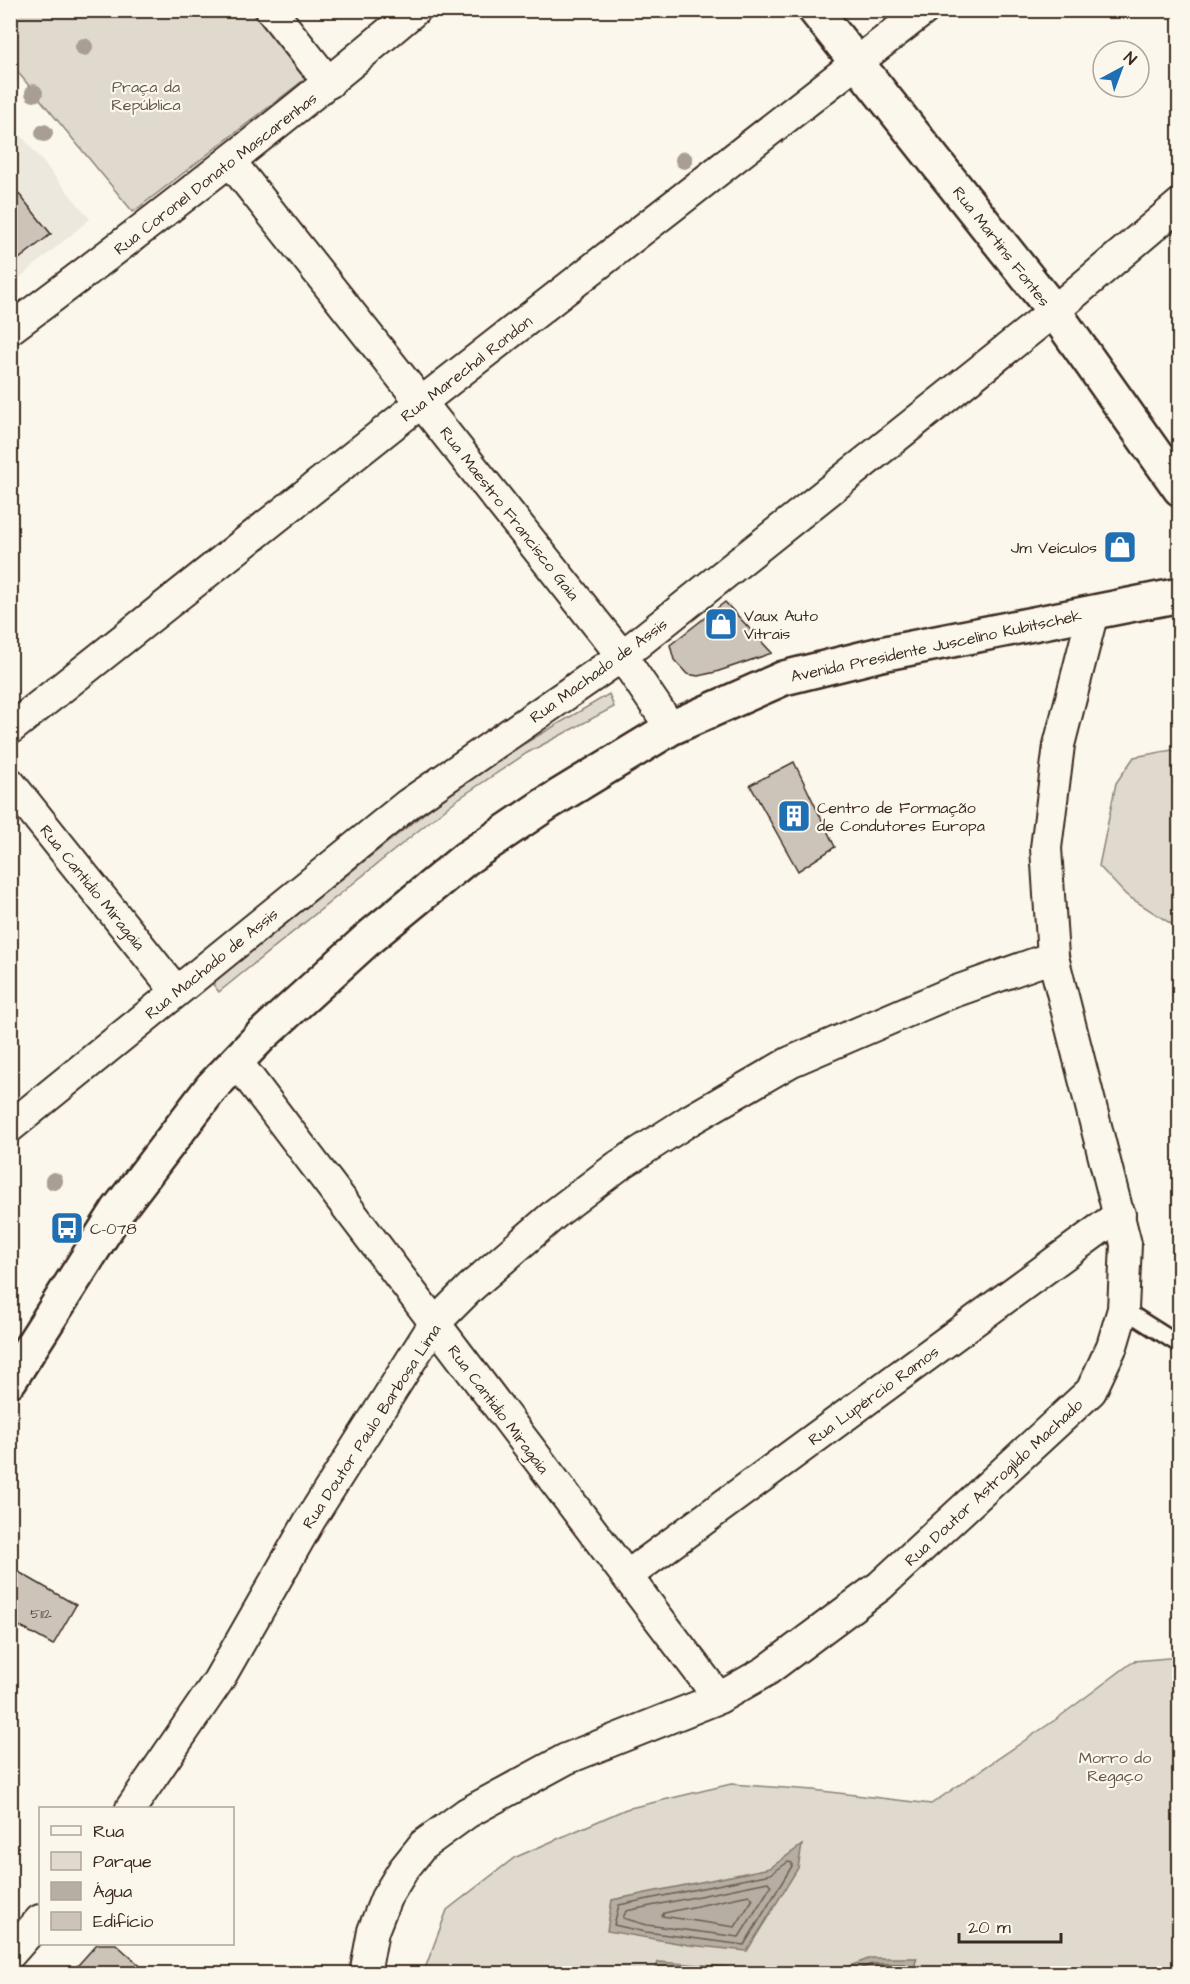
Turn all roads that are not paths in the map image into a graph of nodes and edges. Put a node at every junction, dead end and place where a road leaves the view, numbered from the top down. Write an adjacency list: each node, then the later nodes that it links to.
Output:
1 (271, 10): 6 (street)
2 (415, 10): 6 (street, Rua Coronel Donato Mascarenhas)
3 (815, 10): 5 (main road, Rua Martins Fontes)
4 (924, 10): 5 (street, Rua Marechal Rondon)
5 (858, 62): 9 (main road, Rua Martins Fontes); 11 (street, Rua Marechal Rondon)
6 (329, 83): 7 (street, Rua Coronel Donato Mascarenhas)
7 (230, 161): 10 (street, Rua Coronel Donato Mascarenhas); 11 (street, Rua Maestro Francisco Gaia)
8 (1179, 204): 9 (street, Rua Machado de Assis)
9 (1054, 311): 12 (main road, Rua Martins Fontes); 15 (street, Rua Machado de Assis)
10 (10, 329)
11 (423, 401): 15 (street, Rua Maestro Francisco Gaia); 17 (street, Rua Marechal Rondon)
12 (1179, 489)
13 (1179, 594): 14 (main road, Avenida Presidente Juscelino Kubitschek)
14 (1093, 612): 16 (main road, Avenida Presidente Juscelino Kubitschek); 19 (street, Rua Doutor Astrogildo Machado)
15 (622, 656): 16 (street, Rua Maestro Francisco Gaia); 20 (street, Rua Machado de Assis)
16 (671, 728): 21 (main road, Avenida Presidente Juscelino Kubitschek)
17 (10, 729)
18 (10, 783): 20 (street, Rua Cantidio Miragaia)
19 (1053, 957): 23 (street, Rua Doutor Astrogildo Machado); 25 (street, Rua Doutor Paulo Barbosa Lima)
20 (176, 991): 22 (street, Rua Machado de Assis)
21 (237, 1062): 25 (street, Rua Cantidio Miragaia); 27 (main road, Avenida Presidente Juscelino Kubitschek)
22 (10, 1126)
23 (1120, 1214): 24 (street, Rua Doutor Astrogildo Machado); 28 (street, Rua Lupércio Ramos)
24 (1122, 1309): 26 (lane); 29 (street, Rua Doutor Astrogildo Machado)
25 (434, 1324): 28 (street, Rua Cantidio Miragaia); 30 (street, Rua Doutor Paulo Barbosa Lima)
26 (1179, 1345)
27 (10, 1380)
28 (627, 1576): 29 (street, Rua Cantidio Miragaia)
29 (720, 1698): 33 (street, Rua Doutor Astrogildo Machado)
30 (132, 1807)
31 (39, 1921): 32 (street)
32 (10, 1954)
33 (365, 1974)

